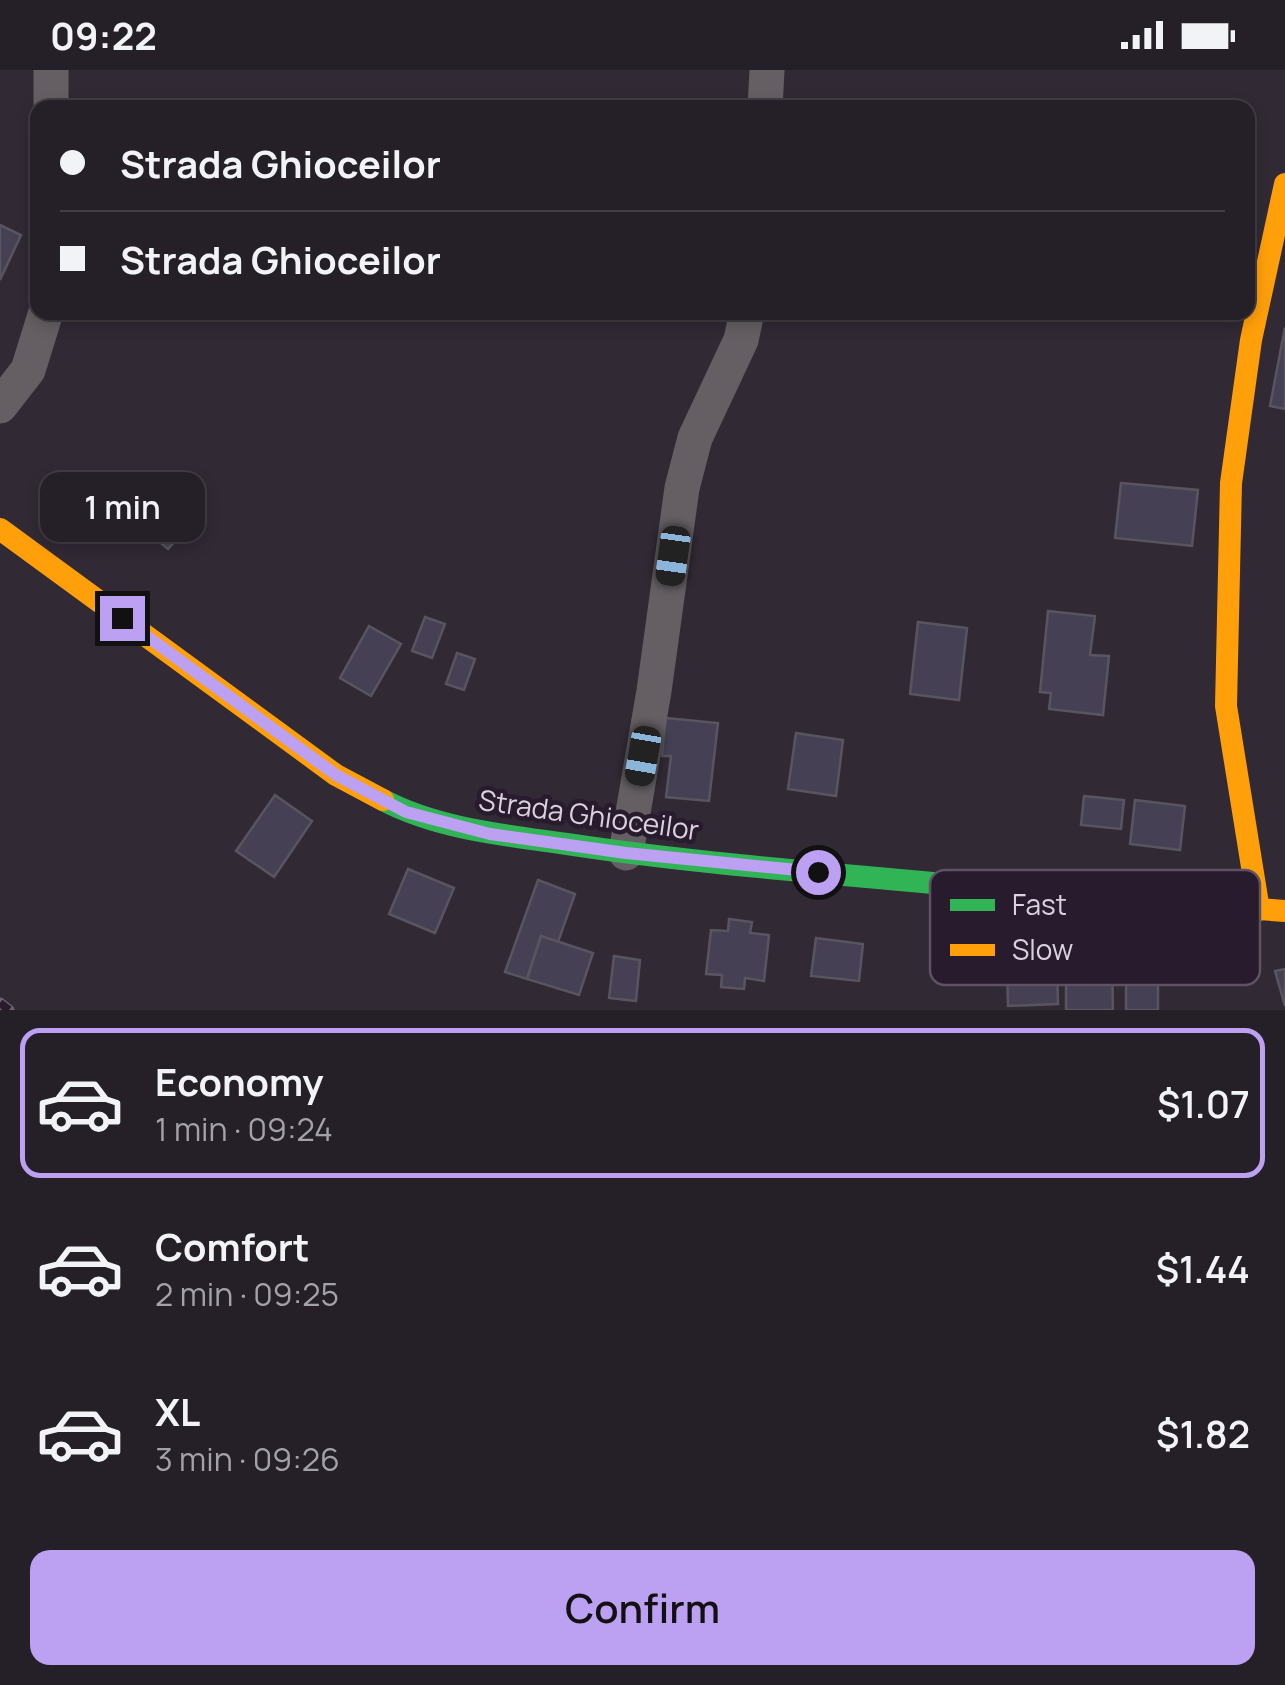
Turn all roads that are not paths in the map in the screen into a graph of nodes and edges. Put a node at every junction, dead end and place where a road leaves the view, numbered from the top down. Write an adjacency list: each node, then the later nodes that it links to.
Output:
1 (52, 70): 3 (street)
2 (766, 70): 4 (street)
3 (51, 100)
4 (765, 100)
5 (1285, 184): 6 (street)
6 (1255, 318)
7 (44, 320): 10 (street)
8 (744, 320): 12 (street)
9 (1254, 320): 13 (street)
10 (0, 406)
11 (0, 529): 12 (street, Strada Ghioceilor)
12 (626, 853): 14 (street, Strada Ghioceilor)
13 (1253, 870)
14 (930, 883)
15 (1260, 910): 16 (street, Strada Ghioceilor)
16 (1285, 911)

